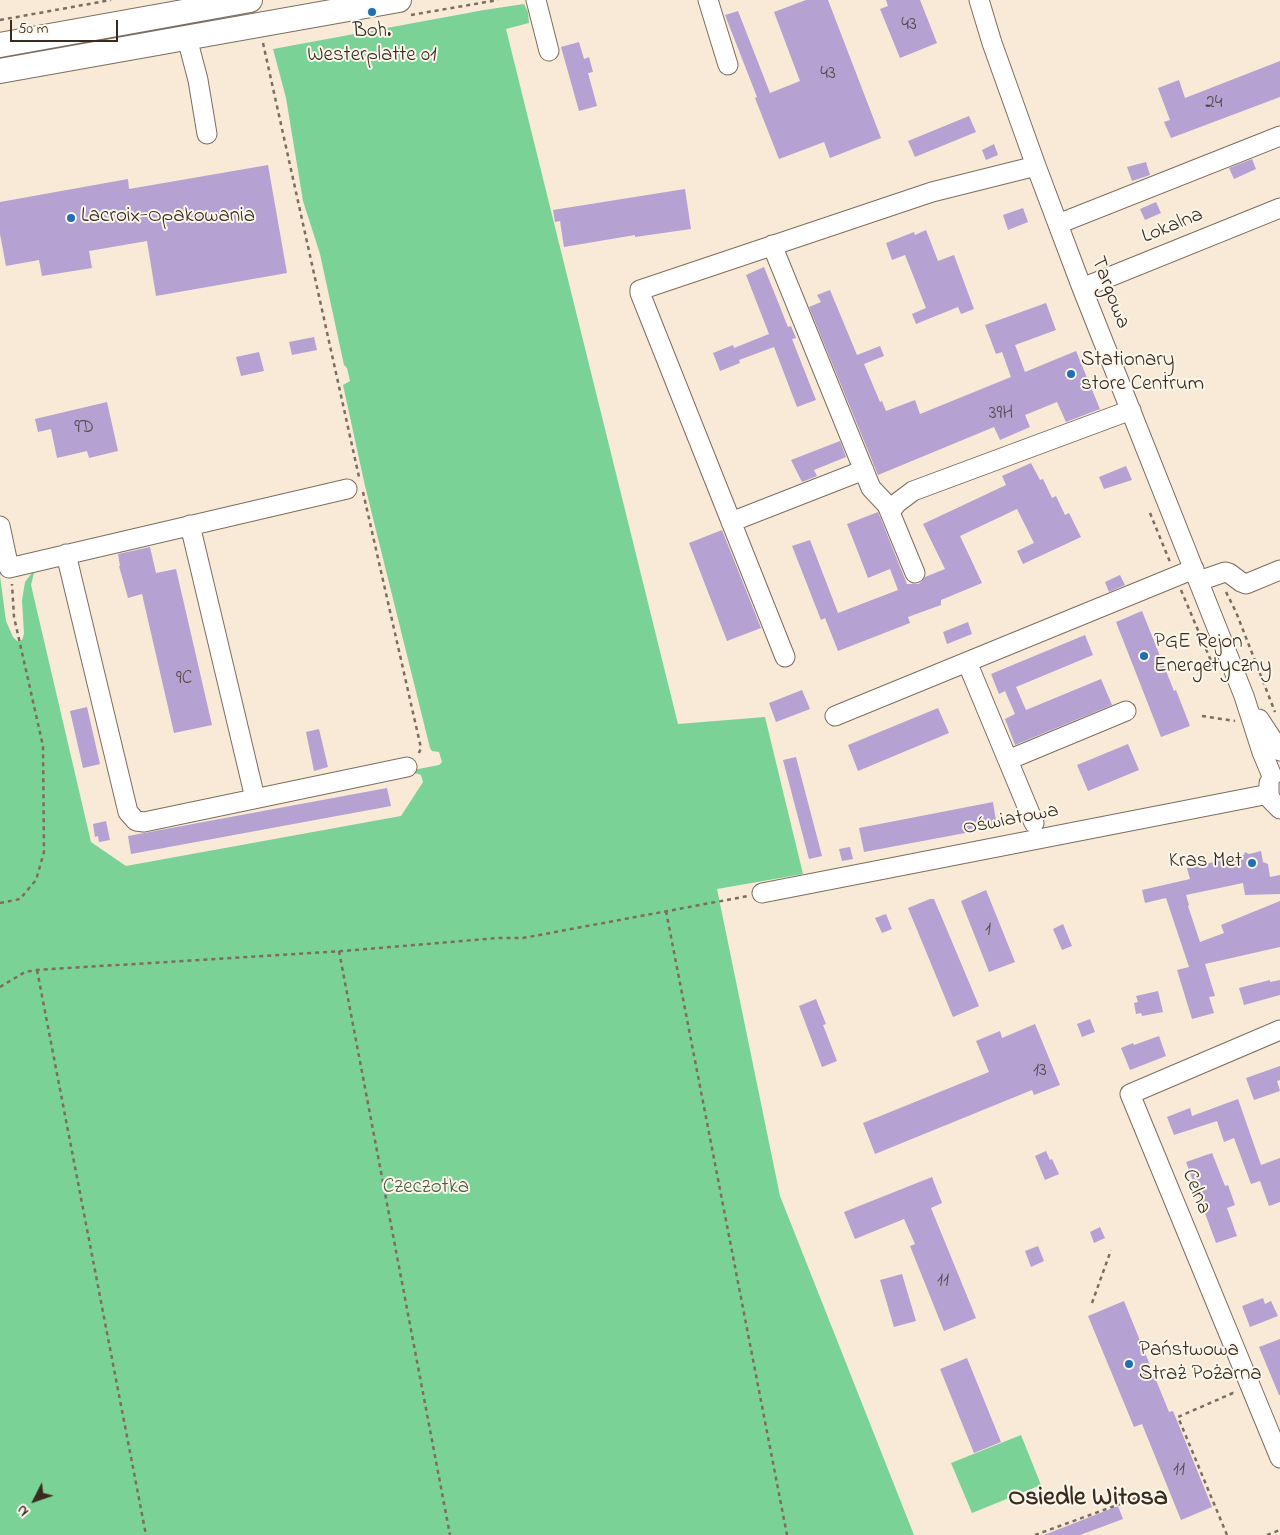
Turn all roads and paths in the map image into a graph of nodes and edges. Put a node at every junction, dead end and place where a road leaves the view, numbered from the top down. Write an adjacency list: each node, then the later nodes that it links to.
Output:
1 (111, 0): 9 (path)
2 (250, 0): 8 (main road)
3 (399, 0): 10 (main road)
4 (536, 0): 14 (street)
5 (708, 0): 15 (street)
6 (979, 0): 12 (street, Targowa)
7 (985, 0): 12 (street, Targowa)
8 (180, 6): 13 (main road)
9 (0, 20)
10 (260, 25): 11 (main road); 26 (path)
11 (187, 38): 16 (main road); 17 (street)
12 (992, 43): 19 (street, Targowa)
13 (0, 45)
14 (549, 51)
15 (728, 65)
16 (0, 71)
17 (207, 134)
18 (1280, 136): 21 (street)
19 (1036, 166): 21 (street, Targowa); 22 (street)
20 (1280, 208): 23 (street, Lokalna)
21 (1058, 224): 23 (street, Targowa)
22 (772, 245): 25 (street); 29 (street)
23 (1082, 288): 24 (street, Targowa)
24 (1131, 410): 27 (street); 37 (street, Targowa)
25 (864, 470): 27 (street); 29 (street)
26 (357, 487): 31 (street); 52 (path)
27 (890, 512): 35 (street)
28 (1150, 513): 38 (path)
29 (731, 522): 39 (street)
30 (0, 526): 33 (street)
31 (190, 526): 32 (street); 54 (street)
32 (66, 554): 33 (street); 54 (street)
33 (10, 568): 58 (path)
34 (1280, 570): 36 (street)
35 (915, 573)
36 (1217, 574): 37 (street); 45 (path)
37 (1196, 575): 38 (street); 42 (street, Targowa)
38 (1176, 576): 40 (street); 41 (path)
39 (785, 657)
40 (967, 662): 46 (street); 51 (street)
41 (1217, 676)
42 (1244, 696): 50 (street, Targowa); 53 (street, Targowa)
43 (1126, 711): 51 (street)
44 (1232, 712): 48 (path)
45 (1277, 715)
46 (834, 716)
47 (1202, 716): 48 (path)
48 (1236, 721): 49 (path)
49 (1238, 727)
50 (1280, 751)
51 (1008, 760): 56 (street)
52 (407, 767): 54 (street)
53 (1274, 780): 55 (street, Targowa); 57 (street, Oświatowa)
54 (255, 798)
55 (1280, 809)
56 (1034, 823)
57 (762, 893): 59 (path)
58 (0, 903)
59 (666, 911): 60 (path); 72 (path)
60 (339, 951): 61 (path); 71 (path)
61 (37, 970): 62 (path); 70 (path)
62 (0, 987)
63 (1280, 1030): 67 (street, Celna)
64 (1111, 1250): 65 (path)
65 (1092, 1303)
66 (1240, 1398): 74 (path)
67 (1280, 1458)
68 (1154, 1492): 73 (path)
69 (1280, 1530): 75 (path)
70 (146, 1535)
71 (450, 1535)
72 (787, 1535)
73 (1035, 1535)
74 (1227, 1535)
75 (1267, 1535)

